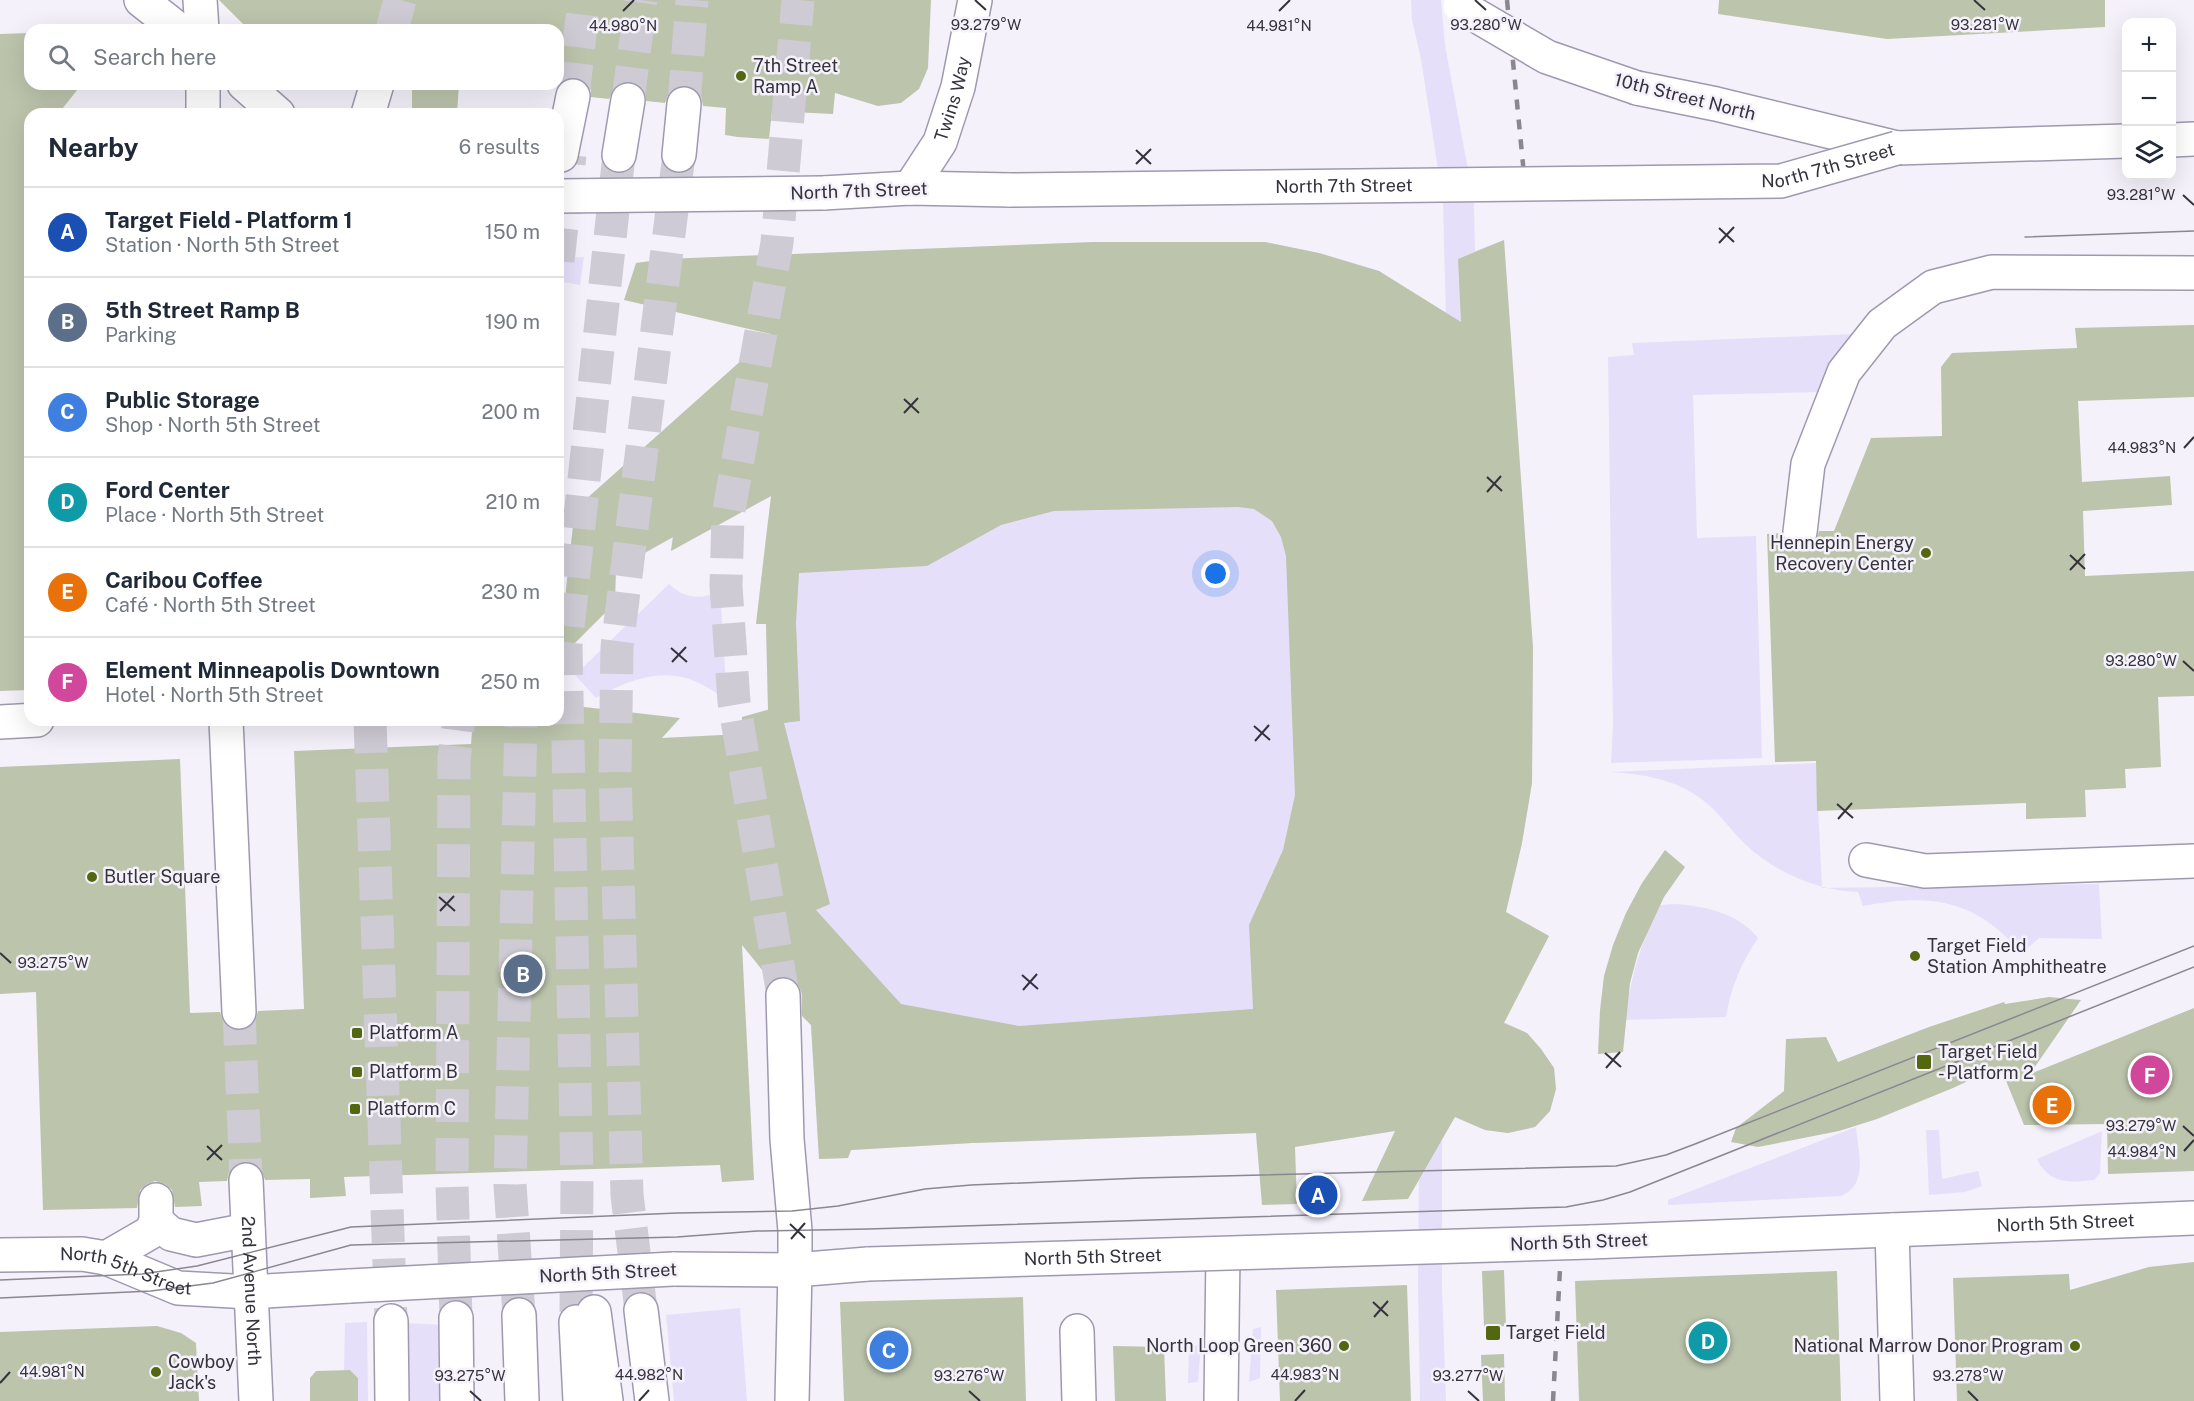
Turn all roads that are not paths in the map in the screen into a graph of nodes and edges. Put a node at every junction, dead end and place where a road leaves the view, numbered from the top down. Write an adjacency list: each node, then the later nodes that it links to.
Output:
1 (141, 0): 5 (main road)
2 (200, 0): 6 (main road)
3 (975, 0): 25 (main road, Twins Way)
4 (1452, 0): 21 (main road, 10th Street North, bridge)
5 (171, 24)
6 (202, 24)
7 (203, 90): 14 (main road)
8 (251, 90): 15 (main road)
9 (375, 90): 16 (main road)
10 (377, 90): 17 (main road)
11 (573, 96): 22 (main road)
12 (628, 100): 23 (main road)
13 (684, 104): 24 (main road)
14 (202, 108)
15 (271, 108)
16 (370, 108)
17 (379, 108)
18 (2194, 139): 19 (main road)
19 (2176, 140)
20 (2122, 141): 21 (main road, North 7th Street)
21 (1897, 148): 25 (main road, North 7th Street, bridge)
22 (566, 155)
23 (619, 155)
24 (679, 155)
25 (910, 188): 26 (main road, North 7th Street, bridge)
26 (564, 195)
27 (2194, 273): 28 (main road)
28 (1800, 532)
29 (24, 721): 30 (main road)
30 (0, 722)
31 (226, 726): 35 (main road)
32 (1866, 860): 33 (main road)
33 (2194, 861)
34 (783, 995): 43 (main road)
35 (239, 1012)
36 (246, 1180): 38 (main road, 2nd Avenue North)
37 (2194, 1218): 39 (main road, North 5th Street)
38 (248, 1230): 42 (main road); 44 (main road, 2nd Avenue North)
39 (1892, 1230): 40 (main road, North 5th Street, bridge); 60 (main road)
40 (1223, 1254): 43 (main road, North 5th Street, bridge); 59 (main road)
41 (0, 1255): 42 (main road, North 5th Street)
42 (106, 1258): 44 (main road, North 5th Street)
43 (795, 1270): 44 (main road, North 5th Street, bridge); 57 (main road)
44 (250, 1292): 50 (main road, 2nd Avenue North)
45 (641, 1310): 56 (main road)
46 (519, 1315): 53 (main road)
47 (456, 1318): 52 (main road)
48 (391, 1321): 51 (main road)
49 (1077, 1331): 58 (main road)
50 (255, 1401)
51 (392, 1401)
52 (457, 1401)
53 (522, 1401)
54 (580, 1401): 55 (main road)
55 (606, 1401)
56 (651, 1401)
57 (792, 1401)
58 (1079, 1401)
59 (1221, 1401)
60 (1897, 1401)

